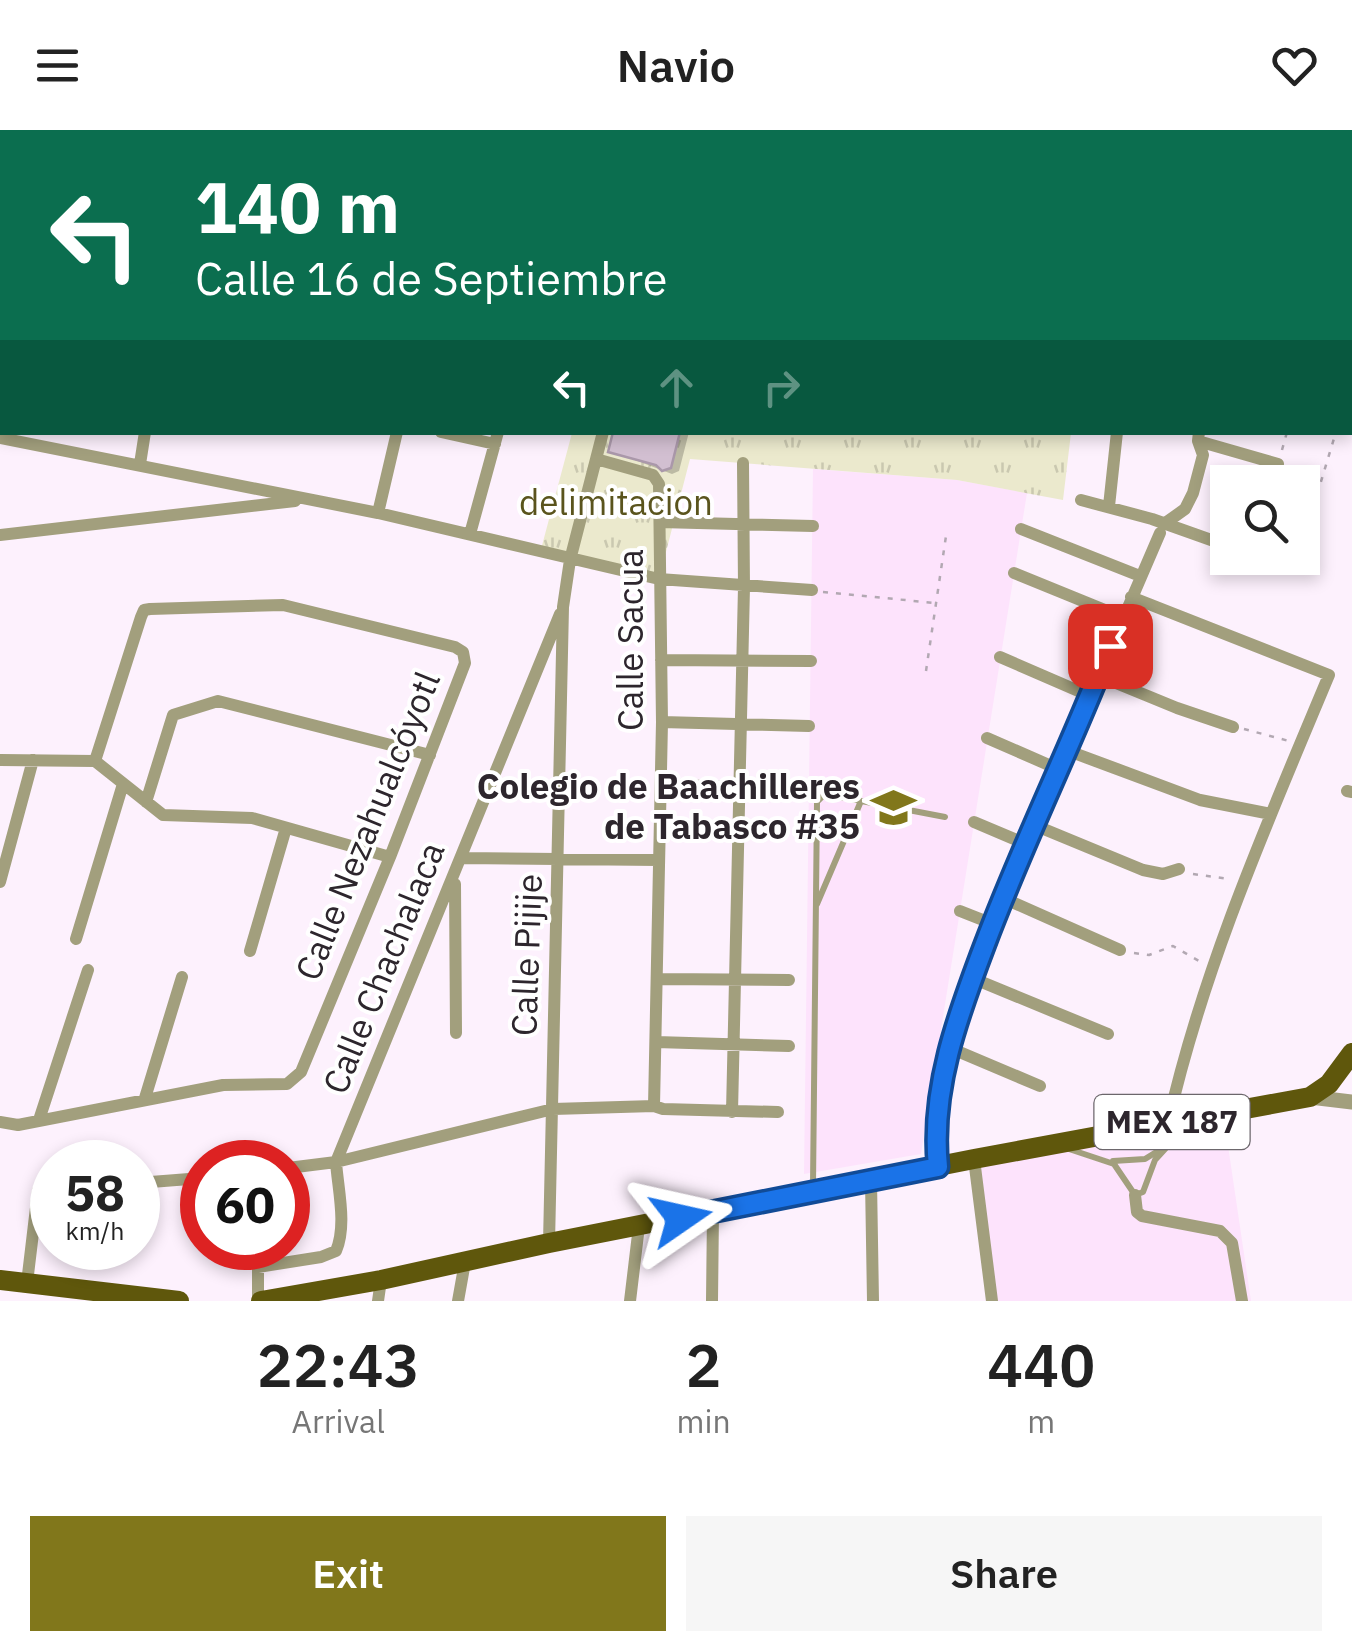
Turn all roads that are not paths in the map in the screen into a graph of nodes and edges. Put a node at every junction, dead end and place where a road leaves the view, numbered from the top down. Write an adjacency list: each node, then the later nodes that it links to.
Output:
1 (145, 435): 10 (street)
2 (396, 435): 16 (street)
3 (469, 435): 8 (street)
4 (602, 435): 9 (street)
5 (1117, 435): 15 (street)
6 (1199, 437): 12 (street); 20 (street)
7 (0, 438): 10 (street)
8 (497, 438): 22 (street)
9 (596, 459): 17 (street, Calle Sacua); 25 (street)
10 (140, 464): 13 (street)
11 (743, 464): 18 (street)
12 (1278, 464)
13 (310, 499): 16 (street); 23 (street)
14 (1081, 500): 15 (street)
15 (1109, 506): 20 (street)
16 (378, 514): 22 (street)
17 (660, 522): 18 (street); 28 (street, Calle Sacua)
18 (744, 525): 19 (street); 29 (street)
19 (813, 526)
20 (1162, 528): 24 (street); 27 (street)
21 (1021, 529): 27 (street)
22 (470, 534): 25 (street)
23 (0, 535)
24 (1210, 541)
25 (570, 560): 28 (street); 32 (street)
26 (1014, 573): 33 (street)
27 (1140, 576): 31 (street)
28 (660, 579): 29 (street); 35 (street, Calle Sacua)
29 (744, 587): 30 (street); 36 (street)
30 (812, 590)
31 (1131, 597): 33 (street); 57 (street)
32 (563, 608): 64 (street, Calle Chachalaca); 65 (street, Calle Pijije)
33 (1122, 617): 38 (street)
34 (1000, 657): 39 (street)
35 (662, 660): 36 (street); 40 (street, Calle Sacua)
36 (742, 660): 37 (street); 41 (street)
37 (811, 661)
38 (1099, 676): 39 (street); 43 (street)
39 (1090, 696): 45 (street)
40 (662, 722): 41 (street); 52 (street, Calle Sacua)
41 (740, 726): 42 (street); 53 (street)
42 (809, 726)
43 (1233, 727)
44 (988, 738): 50 (street)
45 (1066, 750): 50 (street); 57 (street)
46 (430, 755): 49 (street, Calle Nezahualcóyotl); 56 (street); 63 (street, Calle Nezahualcóyotl)
47 (0, 760): 48 (street)
48 (34, 760): 49 (street); 69 (street)
49 (95, 762): 51 (street)
50 (1058, 769): 60 (street)
51 (123, 784): 56 (street); 74 (street)
52 (660, 784): 53 (street); 66 (street, Calle Sacua)
53 (738, 787): 54 (street); 81 (street)
54 (809, 791)
55 (861, 801): 58 (lane); 71 (lane); 71 (lane)
56 (146, 802): 61 (street)
57 (1270, 814): 101 (street)
58 (945, 817)
59 (974, 822): 62 (street)
60 (1034, 825): 62 (street); 67 (street)
61 (286, 828): 63 (street); 76 (street)
62 (1026, 844): 70 (street)
63 (390, 858): 92 (street, Calle Nezahualcóyotl)
64 (462, 858): 65 (street); 68 (street, Calle Chachalaca)
65 (559, 859): 66 (street); 95 (street, Calle Pijije)
66 (659, 860): 80 (street, Calle Sacua)
67 (1178, 868)
68 (455, 877): 83 (street); 106 (street, Calle Chachalaca)
69 (0, 882)
70 (1003, 898): 73 (street); 75 (street)
71 (815, 910): 110 (lane)
72 (960, 911): 73 (street)
73 (992, 924): 79 (street)
74 (76, 940)
75 (1120, 950)
76 (250, 951)
77 (88, 970): 99 (street)
78 (182, 977): 92 (street)
79 (972, 978): 84 (street); 88 (street)
80 (658, 979): 81 (street); 85 (street, Calle Sacua)
81 (733, 980): 82 (street); 86 (street)
82 (790, 980)
83 (456, 1033)
84 (1108, 1034)
85 (656, 1042): 86 (street); 94 (street, Calle Sacua)
86 (732, 1044): 87 (street); 96 (street)
87 (789, 1046)
88 (950, 1048): 90 (street); 108 (street)
89 (1348, 1059): 91 (main road); 93 (street)
90 (1040, 1086)
91 (1310, 1097): 93 (street); 98 (main road, MEX 187)
92 (146, 1098): 99 (street, Calle Nezahualcóyotl)
93 (1352, 1098)
94 (654, 1106): 95 (street); 96 (street)
95 (553, 1109): 106 (street); 114 (street, Calle Pijije)
96 (732, 1112): 97 (street)
97 (778, 1112)
98 (1214, 1114): 101 (main road, MEX 187); 103 (lane)
99 (39, 1120): 100 (street, Calle Nezahualcóyotl)
100 (0, 1122)
101 (1168, 1123): 102 (main road, MEX 187)
102 (1054, 1144): 104 (lane); 105 (main road, MEX 187)
103 (1166, 1148): 104 (lane); 111 (lane)
104 (1097, 1158): 111 (lane)
105 (974, 1159): 108 (main road, MEX 187); 126 (street)
106 (336, 1162): 107 (street); 121 (street, Calle Chachalaca)
107 (310, 1165)
108 (938, 1167): 109 (main road, MEX 187)
109 (870, 1181): 110 (main road, MEX 187); 125 (street)
110 (813, 1192): 112 (main road, MEX 187)
111 (1136, 1194): 127 (street)
112 (712, 1212): 113 (main road, MEX 187); 124 (street)
113 (639, 1226): 114 (main road, MEX 187); 123 (street)
114 (549, 1243): 116 (main road, MEX 187)
115 (30, 1258): 118 (street)
116 (465, 1262): 119 (main road, MEX 187); 122 (street)
117 (0, 1280): 118 (main road)
118 (27, 1283): 120 (main road)
119 (379, 1291): 121 (main road, MEX 187)
120 (179, 1301)
121 (260, 1301)
122 (458, 1301)
123 (630, 1301)
124 (712, 1301)
125 (873, 1301)
126 (992, 1301)
127 (1242, 1301)

